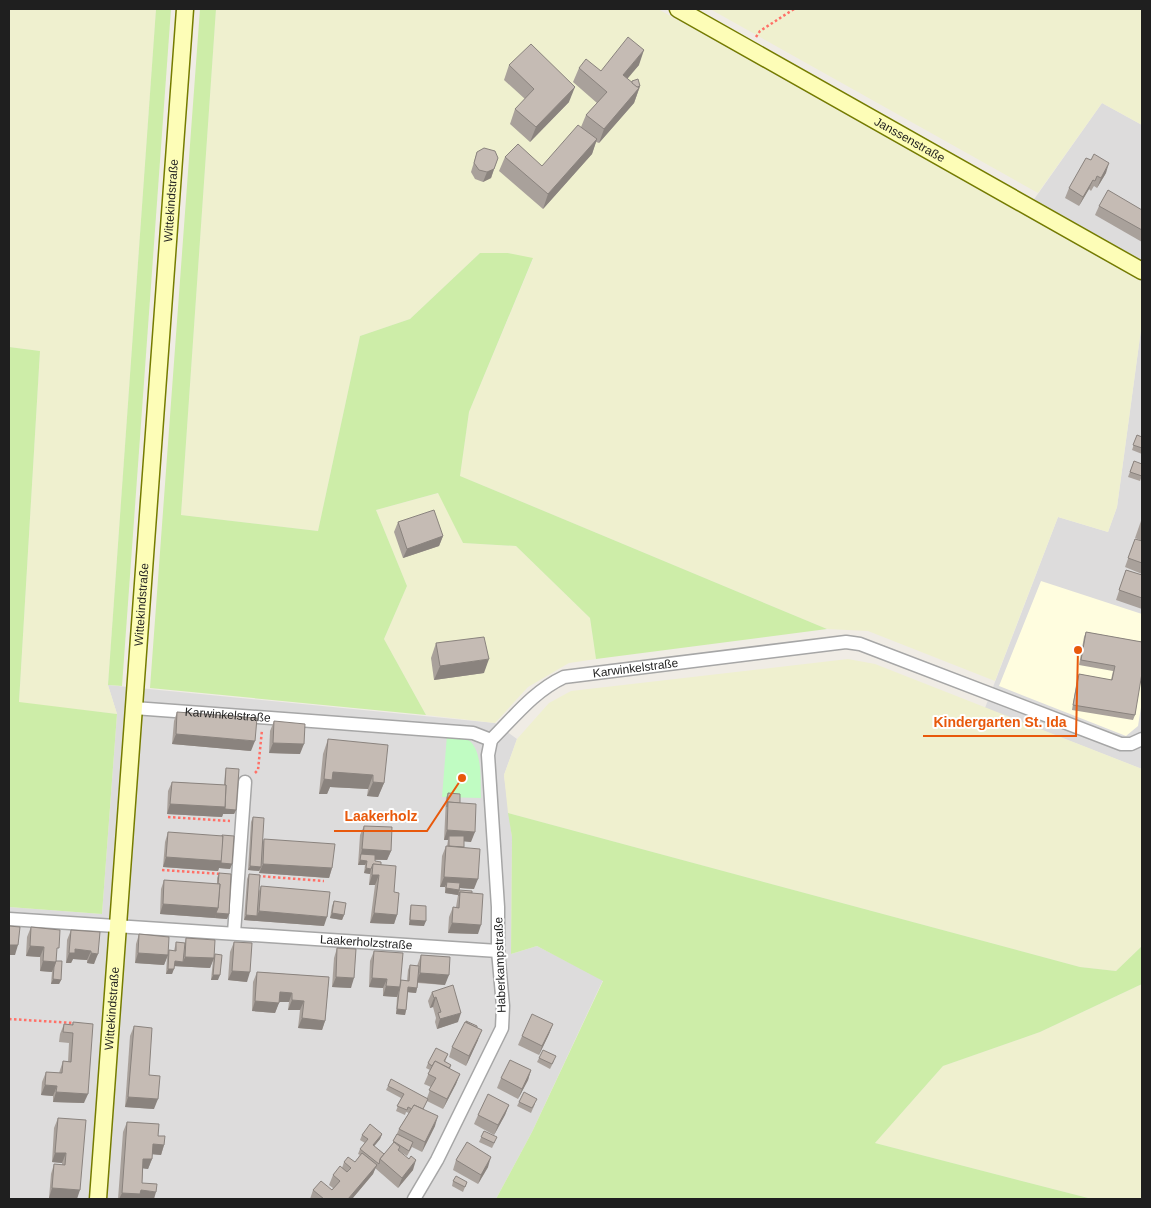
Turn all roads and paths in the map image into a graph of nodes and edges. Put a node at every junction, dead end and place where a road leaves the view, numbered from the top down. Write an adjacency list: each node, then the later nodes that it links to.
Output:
1 (184, 9): 6 (main road, Wittekindstraße)
2 (678, 9): 4 (main road, Janssenstraße)
3 (794, 9): 4 (path)
4 (747, 48): 5 (main road, Janssenstraße)
5 (1142, 271)
6 (134, 708): 7 (street, Karwinkelstraße); 14 (main road, Wittekindstraße)
7 (263, 716): 9 (street, Karwinkelstraße); 10 (path)
8 (1142, 738): 9 (street, Karwinkelstraße)
9 (491, 740): 16 (street, Haberkampstraße)
10 (245, 782): 12 (street)
11 (168, 817): 12 (path)
12 (242, 822): 15 (street)
13 (9, 919): 14 (street, Laakerholzstraße)
14 (118, 926): 15 (street, Laakerholzstraße); 19 (main road, Wittekindstraße)
15 (234, 933): 16 (street, Laakerholzstraße)
16 (498, 951): 20 (street, Haberkampstraße)
17 (9, 1019): 18 (path)
18 (77, 1024)
19 (98, 1199)
20 (414, 1199)

